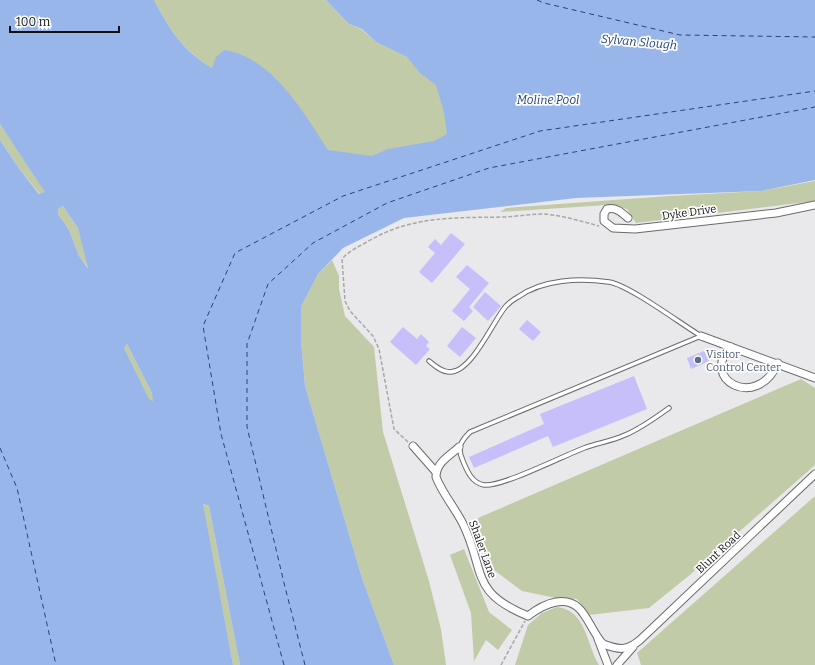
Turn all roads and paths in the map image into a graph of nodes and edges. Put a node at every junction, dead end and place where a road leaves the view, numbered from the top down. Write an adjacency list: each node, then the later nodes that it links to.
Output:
1 (815, 205): 3 (street, Dyke Drive)
2 (628, 218): 3 (street)
3 (613, 228): 10 (path)
4 (701, 336): 5 (street); 6 (lane); 11 (lane)
5 (731, 347): 7 (street); 7 (street)
6 (429, 361)
7 (778, 363): 8 (street)
8 (815, 378)
9 (668, 408): 11 (lane)
10 (413, 446): 12 (street, Shaler Lane)
11 (459, 447): 12 (street)
12 (436, 472): 14 (street, Shaler Lane)
13 (815, 474): 16 (street, Blunt Road)
14 (528, 616): 15 (street); 17 (path)
15 (598, 639): 16 (street); 18 (street)
16 (636, 644): 19 (street, Blunt Road)
17 (501, 665)
18 (608, 665)
19 (617, 665)

